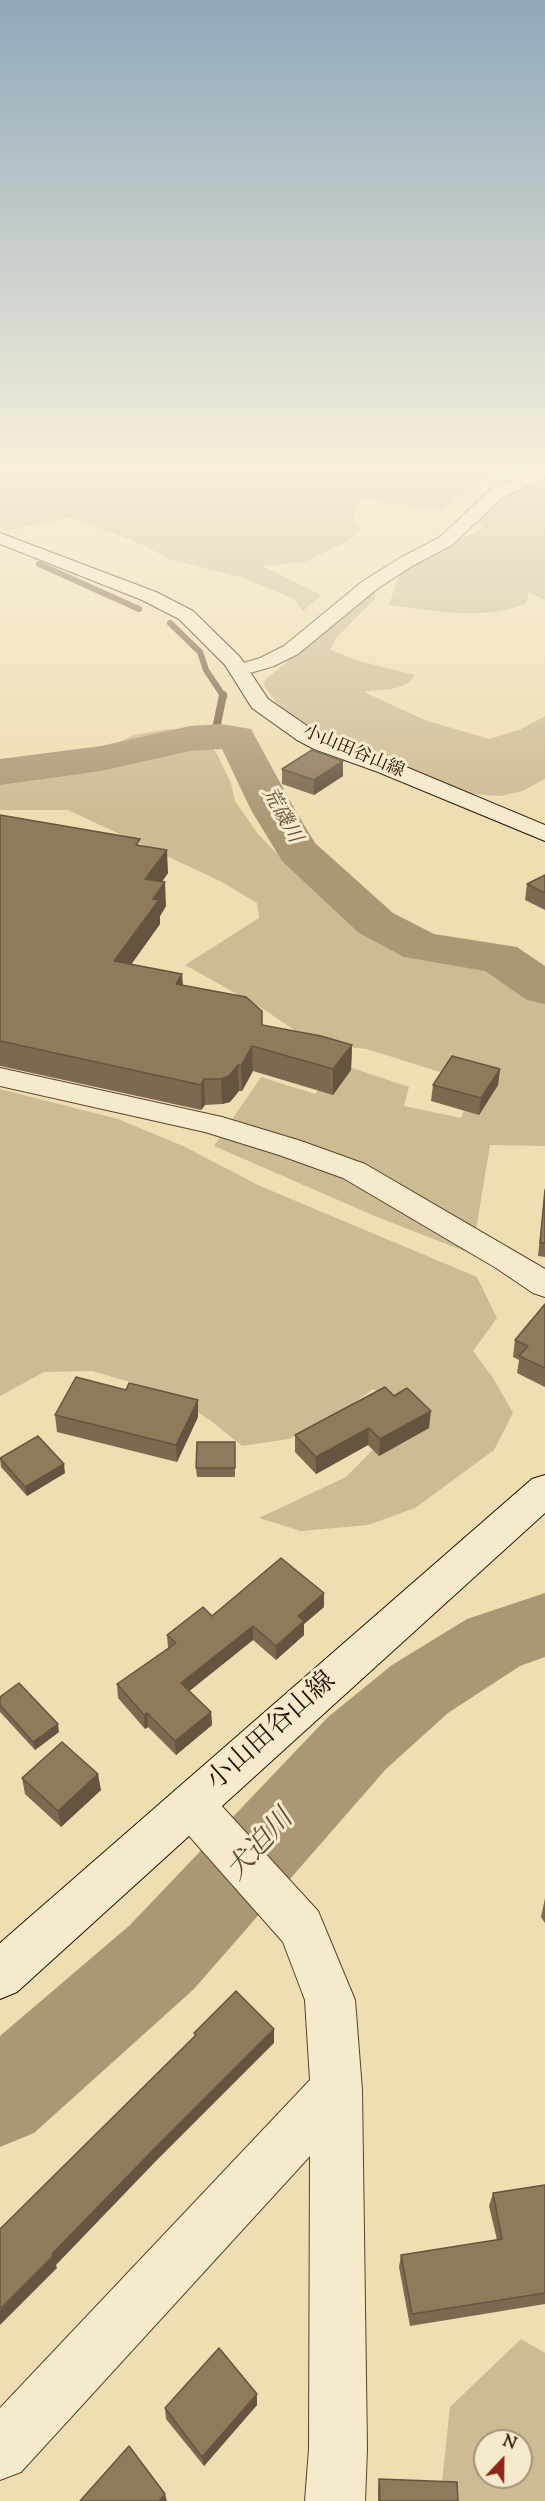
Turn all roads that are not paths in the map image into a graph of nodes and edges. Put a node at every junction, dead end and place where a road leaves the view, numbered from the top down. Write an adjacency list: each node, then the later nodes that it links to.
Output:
1 (123, 587): 3 (street, 小山田谷山線)
2 (368, 587): 3 (street)
3 (240, 670): 4 (street, 小山田谷山線)
4 (545, 834)
5 (0, 1077): 6 (street)
6 (545, 1285)
7 (545, 1490): 8 (street, 小山田谷山線)
8 (191, 1805): 9 (street, 小山田谷山線); 10 (street)
9 (0, 1975)
10 (336, 2091): 11 (street); 12 (street)
11 (0, 2451)
12 (335, 2501)

